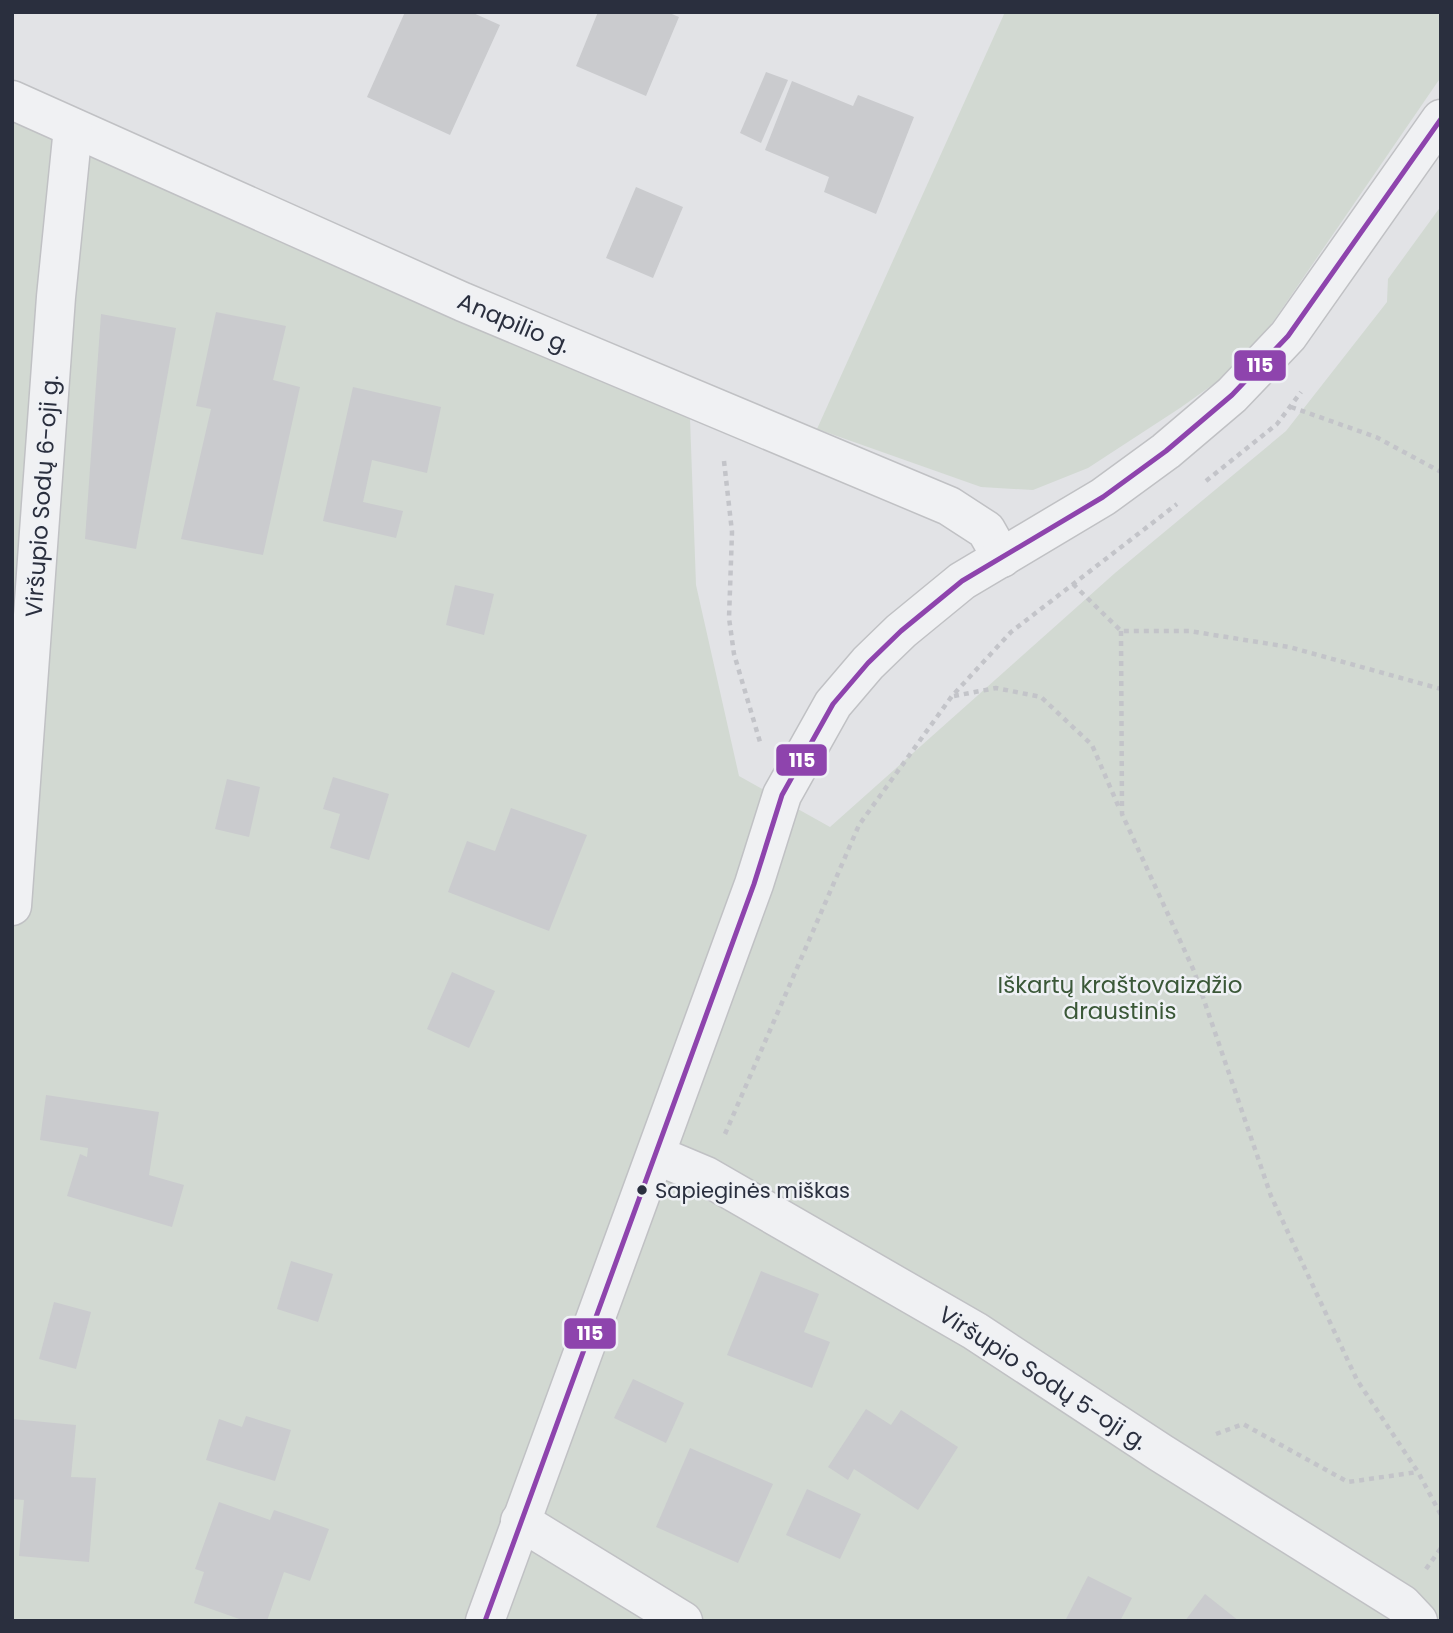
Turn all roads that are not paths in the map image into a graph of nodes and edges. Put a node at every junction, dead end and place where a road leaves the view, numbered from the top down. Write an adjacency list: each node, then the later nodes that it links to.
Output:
1 (12, 100): 3 (street, Anapilio g.)
2 (1441, 119): 4 (street)
3 (73, 128): 4 (street, Anapilio g.); 5 (street, Viršupio Sodų 6-oji g.)
4 (1002, 558): 6 (street)
5 (12, 906)
6 (656, 1155): 7 (street); 10 (street, Viršupio Sodų 5-oji g.)
7 (520, 1521): 8 (street); 9 (street)
8 (485, 1621)
9 (683, 1621)
10 (1418, 1621)

